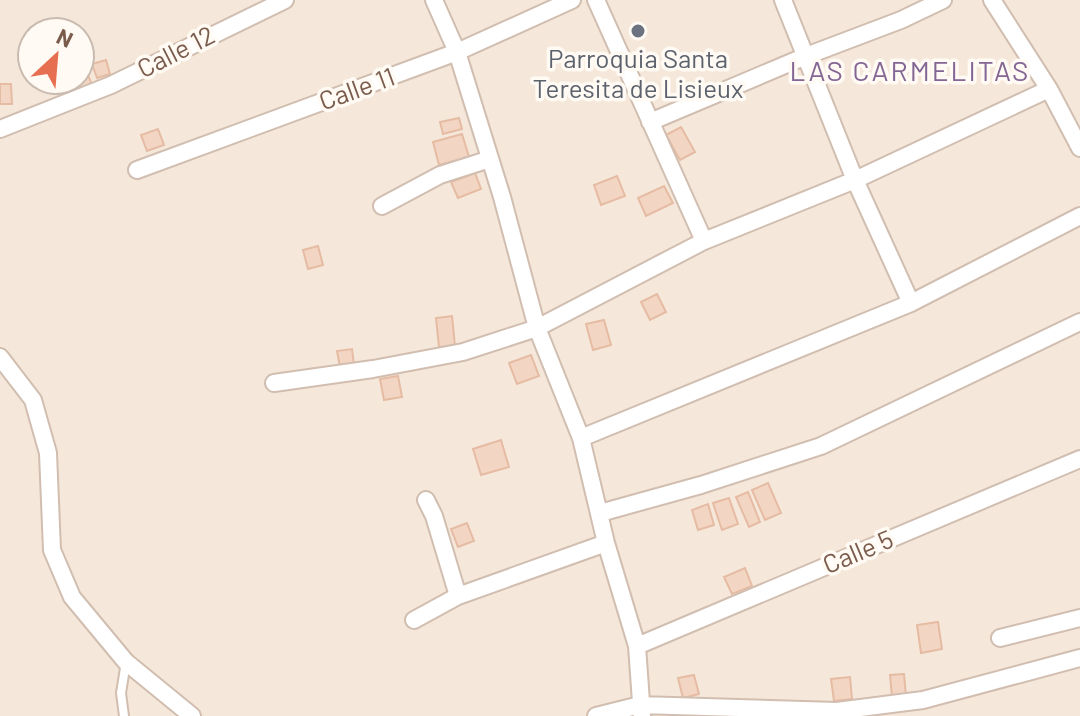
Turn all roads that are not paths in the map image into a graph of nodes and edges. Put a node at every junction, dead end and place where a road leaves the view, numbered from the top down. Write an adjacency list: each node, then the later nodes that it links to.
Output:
1 (285, 0): 12 (street, Calle 12)
2 (434, 0): 8 (street)
3 (572, 0): 8 (street, Calle 11)
4 (596, 0): 11 (street)
5 (783, 0): 9 (street)
6 (943, 0): 9 (street)
7 (992, 0): 10 (street)
8 (457, 52): 14 (street); 15 (street, Calle 11)
9 (806, 56): 11 (street); 16 (street)
10 (1049, 89): 13 (street); 16 (street)
11 (650, 122): 19 (street)
12 (0, 129)
13 (1080, 148)
14 (490, 159): 17 (street); 22 (street)
15 (137, 170)
16 (855, 180): 19 (street); 20 (street)
17 (382, 206)
18 (1080, 216): 20 (street)
19 (704, 241): 22 (street)
20 (911, 303): 25 (street)
21 (1080, 322): 28 (street)
22 (537, 328): 24 (street); 25 (street)
23 (0, 357): 36 (street)
24 (274, 383)
25 (581, 438): 28 (street)
26 (1080, 459): 34 (street, Calle 5)
27 (426, 500): 30 (street)
28 (600, 513): 29 (street)
29 (606, 543): 30 (street); 34 (street)
30 (458, 596): 32 (street)
31 (1080, 618): 33 (street)
32 (414, 620)
33 (1000, 638)
34 (637, 646): 37 (street)
35 (1080, 658): 37 (street)
36 (126, 662): 38 (lane); 39 (street)
37 (641, 711): 40 (street)
38 (124, 716)
39 (192, 716)
40 (596, 716)

